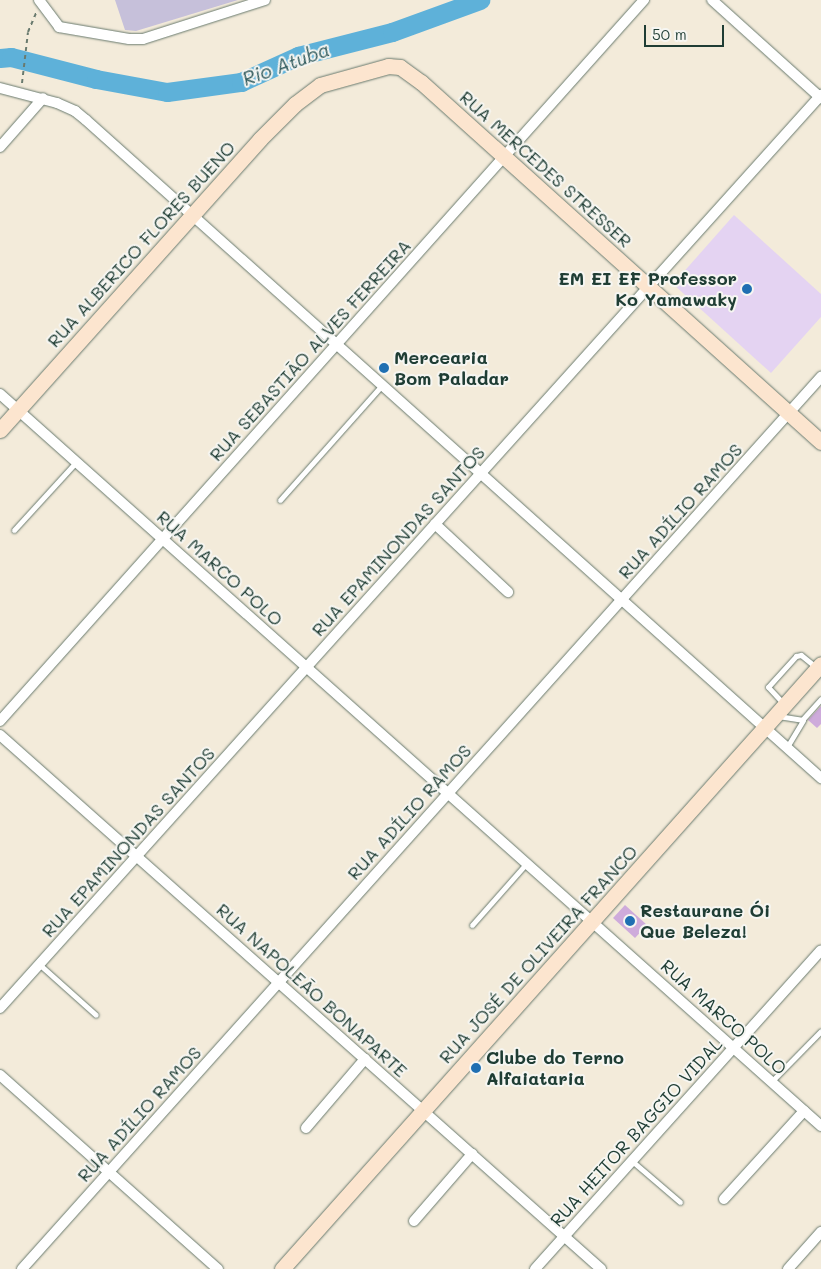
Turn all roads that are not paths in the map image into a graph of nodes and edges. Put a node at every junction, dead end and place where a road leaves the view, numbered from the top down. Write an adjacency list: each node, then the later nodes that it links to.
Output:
1 (265, 0): 4 (street)
2 (644, 0): 10 (street, RUA SEBASTIÃO ALVES FERREIRA)
3 (712, 0): 7 (street)
4 (40, 2)
5 (400, 67): 10 (street, RUA MERCEDES STRESSER); 11 (street, RUA ALBERICO FLORES BUENO)
6 (0, 88): 8 (street)
7 (820, 97): 12 (street, RUA EPAMINONDAS SANTOS)
8 (43, 98): 9 (street); 11 (street)
9 (0, 146)
10 (504, 157): 12 (street, RUA MERCEDES STRESSER); 13 (street, RUA SEBASTIÃO ALVES FERREIRA)
11 (192, 215): 13 (street); 17 (street, RUA ALBERICO FLORES BUENO)
12 (648, 287): 18 (street, RUA MERCEDES STRESSER); 22 (street, RUA EPAMINONDAS SANTOS)
13 (336, 344): 15 (street); 26 (street, RUA SEBASTIÃO ALVES FERREIRA)
14 (821, 378): 18 (street, RUA ADÍLIO RAMOS)
15 (382, 385): 22 (street); 23 (lane)
16 (0, 394): 17 (street, RUA MARCO POLO)
17 (18, 410): 19 (street, RUA ALBERICO FLORES BUENO); 21 (street, RUA MARCO POLO)
18 (789, 413): 20 (street, RUA MERCEDES STRESSER); 28 (street, RUA ADÍLIO RAMOS)
19 (0, 430)
20 (821, 442)
21 (76, 461): 25 (lane); 26 (street, RUA MARCO POLO)
22 (481, 473): 24 (street, RUA EPAMINONDAS SANTOS); 28 (street)
23 (280, 500)
24 (435, 524): 27 (street); 29 (street, RUA EPAMINONDAS SANTOS)
25 (14, 530)
26 (163, 539): 29 (street, RUA MARCO POLO); 34 (street, RUA SEBASTIÃO ALVES FERREIRA)
27 (508, 592)
28 (622, 600): 35 (street); 39 (street, RUA ADÍLIO RAMOS)
29 (307, 667): 39 (street, RUA MARCO POLO); 40 (street, RUA EPAMINONDAS SANTOS)
30 (819, 669): 32 (street, RUA JOSÉ DE OLIVEIRA FRANCO); 32 (lane)
31 (821, 699): 33 (lane)
32 (780, 710): 33 (lane); 35 (street, RUA JOSÉ DE OLIVEIRA FRANCO)
33 (803, 720): 37 (lane)
34 (0, 721)
35 (765, 728): 37 (street); 42 (street, RUA JOSÉ DE OLIVEIRA FRANCO)
36 (0, 735): 40 (street, RUA NAPOLEÃO BONAPARTE)
37 (787, 747): 38 (street)
38 (821, 778)
39 (448, 793): 41 (street, RUA MARCO POLO); 46 (street, RUA ADÍLIO RAMOS)
40 (137, 856): 45 (street, RUA EPAMINONDAS SANTOS); 46 (street, RUA NAPOLEÃO BONAPARTE)
41 (526, 863): 42 (street, RUA MARCO POLO); 43 (lane)
42 (592, 922): 50 (street, RUA MARCO POLO); 54 (street, RUA JOSÉ DE OLIVEIRA FRANCO)
43 (472, 925)
44 (821, 950): 50 (street, RUA HEITOR BAGGIO VIDAL)
45 (40, 964): 47 (street, RUA EPAMINONDAS SANTOS); 48 (lane)
46 (279, 982): 51 (street, RUA NAPOLEÃO BONAPARTE); 60 (street, RUA ADÍLIO RAMOS)
47 (0, 1008)
48 (96, 1015)
49 (821, 1031): 53 (lane)
50 (734, 1048): 53 (street, RUA MARCO POLO); 59 (street, RUA HEITOR BAGGIO VIDAL)
51 (366, 1059): 54 (street, RUA NAPOLEÃO BONAPARTE); 57 (street)
52 (0, 1075): 60 (street)
53 (772, 1082): 55 (street, RUA MARCO POLO)
54 (423, 1111): 58 (street, RUA NAPOLEÃO BONAPARTE); 68 (street, RUA JOSÉ DE OLIVEIRA FRANCO)
55 (804, 1111): 56 (street, RUA MARCO POLO); 61 (street)
56 (821, 1126)
57 (306, 1128)
58 (472, 1154): 63 (street); 65 (street, RUA NAPOLEÃO BONAPARTE)
59 (632, 1161): 62 (lane); 65 (street, RUA HEITOR BAGGIO VIDAL)
60 (109, 1172): 66 (street, RUA ADÍLIO RAMOS); 67 (street)
61 (724, 1199)
62 (680, 1202)
63 (414, 1220)
64 (821, 1232): 71 (street)
65 (564, 1236): 69 (street, RUA HEITOR BAGGIO VIDAL); 70 (street, RUA NAPOLEÃO BONAPARTE)
66 (22, 1269)
67 (218, 1269)
68 (282, 1269)
69 (535, 1269)
70 (602, 1269)
71 (788, 1269)

